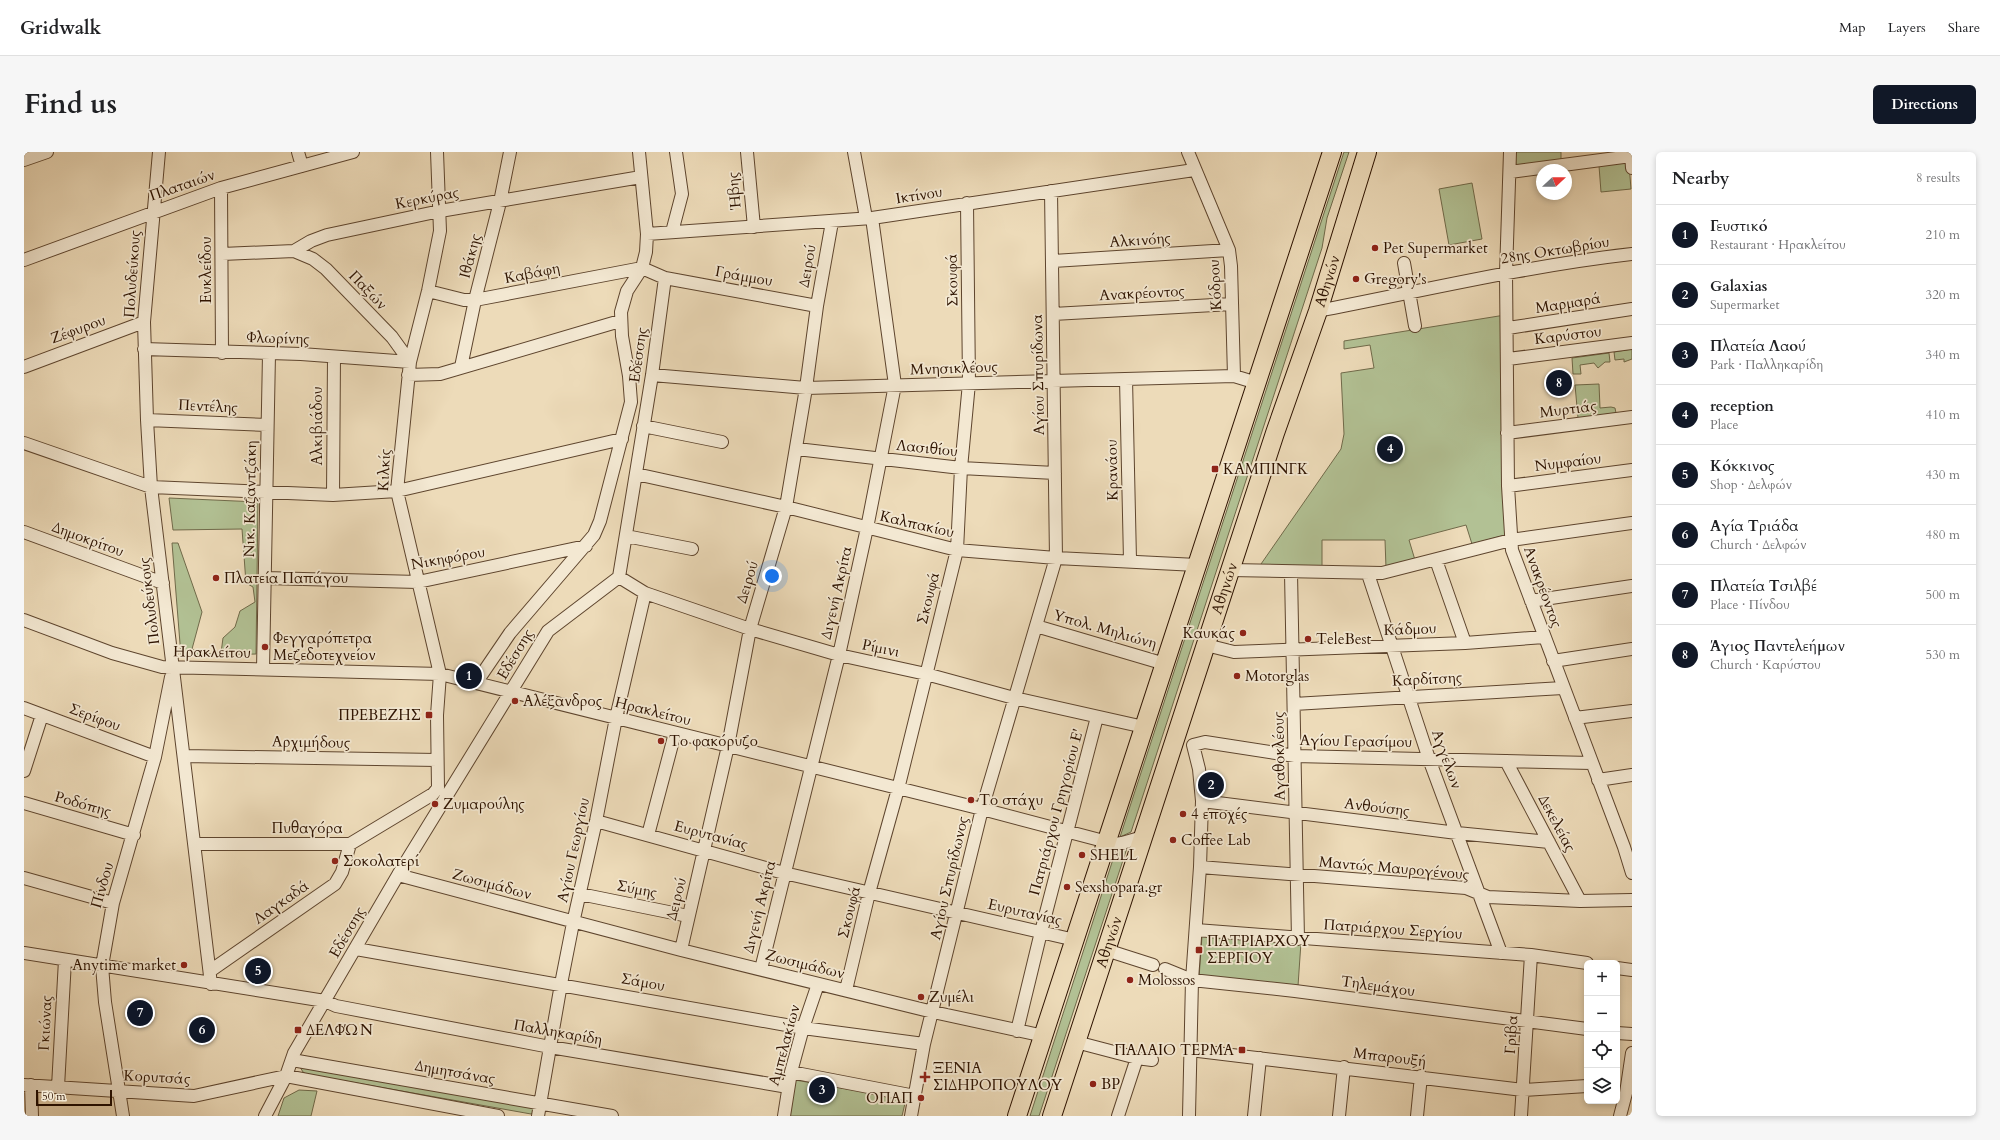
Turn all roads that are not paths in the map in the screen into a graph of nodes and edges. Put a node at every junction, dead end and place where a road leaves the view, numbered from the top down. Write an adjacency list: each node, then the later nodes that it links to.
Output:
1 (47, 152): 16 (street)
2 (159, 152): 27 (street, Πολυδεύκους)
3 (298, 152): 17 (street)
4 (353, 152): 17 (street, Πλαταιών)
5 (436, 152): 26 (street, Κιλκίς)
6 (510, 152): 24 (street, Ιθάκης)
7 (639, 152): 21 (street, Εδέσσης)
8 (676, 152): 31 (street)
9 (747, 152): 30 (street, Ήβης)
10 (854, 152): 28 (street, Διγενή Ακρίτα)
11 (1188, 152): 19 (street, Κόδρου)
12 (1332, 152): 70 (highway)
13 (1367, 152): 49 (highway, Αθηνών)
14 (1510, 152): 20 (street, Ανακρέοντος)
15 (1631, 154): 18 (street); 20 (street)
16 (24, 160)
17 (302, 166): 22 (street, Πλαταιών)
18 (1632, 168)
19 (1194, 170): 23 (street, Ικτίνου); 33 (street, Κόδρου)
20 (1510, 172): 41 (street, Ανακρέοντος)
21 (641, 177): 24 (street, Κερκύρας); 32 (street, Εδέσσης)
22 (221, 188): 27 (street, Πλαταιών); 35 (street, Ευκλείδου)
23 (1051, 191): 25 (street, Ικτίνου); 38 (street, Αγίου Σπυρίδωνα)
24 (500, 202): 26 (street, Κερκύρας); 45 (street, Ιθάκης)
25 (967, 204): 28 (street, Ικτίνου); 69 (street, Σκουφά)
26 (440, 211): 34 (street, Κερκύρας); 43 (street, Κιλκίς)
27 (153, 212): 37 (street, Πλαταιών); 52 (street, Πολυδεύκους)
28 (869, 218): 29 (street, Ικτίνου); 71 (street, Διγενή Ακρίτα)
29 (832, 222): 30 (street, Ικτίνου); 47 (street, Δειρού)
30 (754, 227): 31 (street, Ικτίνου)
31 (672, 232): 32 (street, Ικτίνου)
32 (647, 234): 40 (street, Εδέσσης)
33 (1229, 250): 38 (street, Αλκινόης); 46 (street, Κόδρου)
34 (294, 251): 35 (street, Κερκύρας); 61 (street, Παξών)
35 (222, 254): 57 (street, Ευκλείδου)
36 (1632, 254): 41 (street, 28ης Οκτωβρίου)
37 (24, 260)
38 (1053, 261): 50 (street, Αγίου Σπυρίδωνα)
39 (1404, 263): 44 (street)
40 (642, 268): 42 (street); 45 (street, Καβάφη); 51 (street, Εδέσσης)
41 (1506, 273): 44 (street, 28ης Οκτωβρίου); 54 (street, Ανακρέοντος)
42 (665, 278): 47 (street, Γράμμου); 65 (street, Εδέσσης)
43 (428, 291): 45 (street, Καβάφη); 61 (street, Κιλκίς)
44 (1410, 294): 49 (street, 28ης Οκτωβρίου); 53 (street)
45 (475, 300): 63 (street, Ιθάκης)
46 (1232, 304): 50 (street, Ανακρέοντος); 66 (street, Κόδρου)
47 (816, 306): 72 (street, Δειρού)
48 (1632, 309): 54 (street, Μαρμαρά)
49 (1318, 311): 105 (highway, Αθηνών)
50 (1053, 314): 68 (street, Αγίου Σπυρίδωνα)
51 (620, 321): 63 (street); 78 (street, Εδέσσης)
52 (144, 322): 56 (street, Πολυδεύκους); 62 (street, Ζέφυρου)
53 (1415, 326)
54 (1508, 328): 60 (street, Ανακρέοντος)
55 (1632, 343): 60 (street, Καρύστου)
56 (144, 349): 57 (street, Φλωρίνης); 74 (street, Πολυδεύκους)
57 (222, 353): 58 (street, Φλωρίνης)
58 (269, 354): 59 (street, Φλωρίνης); 75 (street, Νικ. Καζαντζάκη)
59 (334, 357): 61 (street, Φλωρίνης); 91 (street, Αλκιβιάδου)
60 (1508, 359): 77 (street, Ανακρέοντος)
61 (410, 362): 64 (street, Κιλκίς)
62 (24, 367)
63 (462, 367): 64 (street)
64 (408, 375): 90 (street, Κιλκίς)
65 (652, 375): 72 (street, Μνησικλέους); 76 (street, Εδέσσης)
66 (1234, 376): 67 (street, Μνησικλέους); 70 (street, Μνησικλέους)
67 (1126, 379): 68 (street, Μνησικλέους); 102 (street, Κρανάου)
68 (1054, 381): 69 (street, Μνησικλέους); 85 (street, Αγίου Σπυρίδωνα)
69 (969, 383): 71 (street, Μνησικλέους); 83 (street, Σκουφά)
70 (1257, 383): 104 (highway)
71 (895, 385): 72 (street, Μνησικλέους); 82 (street, Διγενή Ακρίτα)
72 (806, 388): 81 (street, Δειρού)
73 (1632, 417): 77 (street, Μυρτιάς)
74 (146, 420): 75 (street, Πεντέλης); 88 (street, Πολυδεύκους)
75 (267, 425): 89 (street, Νικ. Καζαντζάκη)
76 (643, 426): 79 (street); 86 (street, Εδέσσης)
77 (1507, 433): 87 (street, Ανακρέοντος)
78 (622, 439): 90 (street); 98 (street, Εδέσσης)
79 (722, 442)
80 (24, 443): 88 (street)
81 (797, 449): 82 (street, Λασιθίου); 92 (street, Δειρού)
82 (880, 460): 83 (street, Λασιθίου); 94 (street, Διγενή Ακρίτα)
83 (961, 468): 85 (street, Λασιθίου); 100 (street, Σκουφά)
84 (1632, 470): 87 (street, Νυμφαίου)
85 (1055, 473): 101 (street, Αγίου Σπυρίδωνα)
86 (636, 474): 92 (street, Καλπακίου); 96 (street, Εδέσσης)
87 (1508, 486): 97 (street, Ανακρέοντος)
88 (151, 487): 89 (street); 111 (street, Πολυδεύκους)
89 (265, 490): 91 (street); 109 (street, Νικ. Καζαντζάκη)
90 (397, 492): 91 (street); 110 (street, Κιλκίς)
91 (333, 495)
92 (786, 507): 94 (street, Καλπακίου); 117 (street, Δειρού)
93 (1632, 523): 97 (street)
94 (867, 528): 100 (street, Καλπακίου); 124 (street, Διγενή Ακρίτα)
95 (24, 532): 111 (street, Δημοκρίτου)
96 (626, 536): 99 (street); 108 (street, Εδέσσης)
97 (1511, 540): 103 (street); 114 (street, Ανακρέοντος)
98 (586, 546): 110 (street, Νικηφόρου); 131 (street, Εδέσσης)
99 (692, 549)
100 (957, 550): 101 (street, Καλπακίου); 130 (street, Σκουφά)
101 (1056, 558): 102 (street, Καλπακίου); 116 (street, Αγίου Σπυρίδωνος)
102 (1130, 560): 104 (street, Καλπακίου)
103 (1436, 560): 107 (street); 119 (street)
104 (1197, 565): 126 (highway)
105 (1230, 570): 106 (street); 120 (highway, Αθηνών)
106 (1291, 573): 107 (street); 123 (street, Αγαθοκλέους)
107 (1368, 574): 121 (street, Αγγέλων)
108 (619, 577): 113 (street, Ρίμινι); 133 (street, Εδέσσης)
109 (265, 578): 110 (street, Νικηφόρου); 128 (street, Νικ. Καζαντζάκη)
110 (418, 582): 129 (street, Κιλκίς)
111 (163, 583): 127 (street, Πολυδεύκους)
112 (1632, 586): 114 (street)
113 (645, 593): 117 (street, Ρίμινι); 141 (street, Αγίου Γεωργίου)
114 (1531, 601): 118 (street, Ανακρέοντος)
115 (24, 620): 127 (street, Ηρακλείτου)
116 (1036, 626): 126 (street, Υπολ. Μηλιώνη); 135 (street, Αγίου Σπυρίδωνος)
117 (750, 629): 124 (street, Ρίμινι); 146 (street, Δειρού)
118 (1544, 637): 119 (street, Κάδμου); 125 (street, Ανακρέοντος)
119 (1465, 643): 121 (street, Κάδμου)
120 (1206, 645): 123 (street, Κάδμου); 145 (highway, Αθηνών)
121 (1391, 645): 123 (street, Κάδμου); 134 (street, Αγγέλων)
122 (1632, 649): 125 (street)
123 (1293, 650): 136 (street, Αγαθοκλέους)
124 (838, 655): 130 (street, Ρίμινι); 155 (street, Διγενή Ακρίτα)
125 (1553, 660): 132 (street, Ανακρέοντος)
126 (1165, 664): 143 (highway)
127 (173, 667): 128 (street, Ηρακλείτου); 148 (street, Πολυδεύκους); 150 (street, Πίνδου)
128 (263, 668): 129 (street, Ηρακλείτου)
129 (440, 674): 131 (street, Ηρακλείτου); 152 (street, Κιλκίς)
130 (926, 674): 135 (street, Ρίμινι); 160 (street, Σκουφά)
131 (476, 683): 133 (street, Ηρακλείτου)
132 (1563, 688): 134 (street, Καρδίτσης); 142 (street, Ανακρέοντος)
133 (511, 692): 141 (street, Ηρακλείτου); 161 (street, Εδέσσης)
134 (1409, 696): 136 (street, Καρδίτσης); 151 (street, Αγγέλων)
135 (1014, 698): 140 (street, Ρίμινι); 164 (street, Αγίου Σπυρίδωνος)
136 (1294, 704): 149 (street, Αγαθοκλέους)
137 (24, 708): 139 (street, Σερίφου)
138 (1632, 711): 142 (street)
139 (42, 715): 150 (street, Σερίφου); 156 (street)
140 (1097, 717): 143 (street, Ρίμινι); 167 (street, Πατριάρχου Γρηγορίου Ε')
141 (616, 718): 144 (street, Ηρακλείτου); 166 (street, Αγίου Γεωργίου)
142 (1575, 718): 154 (street, Ανακρέοντος)
143 (1144, 727): 172 (highway)
144 (675, 733): 146 (street, Ηρακλείτου); 170 (street)
145 (1175, 740): 147 (street); 171 (highway, Αθηνών)
146 (728, 746): 155 (street, Ηρακλείτου); 177 (street, Δειρού)
147 (1193, 746): 149 (street, Αγίου Γερασίμου); 162 (street)
148 (184, 756): 152 (street, Αρχιμήδους); 174 (street, Πολυδεύκους)
149 (1295, 756): 151 (street, Αγίου Γερασίμου); 165 (street, Αγαθοκλέους)
150 (156, 757): 169 (street, Πίνδου)
151 (1429, 759): 153 (street, Αγίου Γερασίμου); 168 (street, Αγγέλων)
152 (437, 760): 159 (street, Κιλκίς)
153 (1506, 760): 154 (street, Αγίου Γερασίμου); 173 (street, Δεκελείας)
154 (1592, 763): 158 (street, Ανακρέοντος)
155 (811, 767): 160 (street, Ηρακλείτου); 179 (street, Διγενή Ακρίτα)
156 (24, 771)
157 (1632, 775): 158 (street)
158 (1598, 780): 176 (street, Ανακρέοντος)
159 (438, 788): 161 (street); 175 (street, Πυθαγόρα)
160 (898, 788): 164 (street, Ηρακλείτου); 185 (street, Σκουφά)
161 (446, 799): 181 (street, Εδέσσης)
162 (1202, 801): 165 (street, Ανθούσης); 178 (street)
163 (24, 803): 169 (street, Ροδόπης)
164 (982, 809): 167 (street, Ηρακλείτου); 190 (street, Αγίου Σπυρίδωνος)
165 (1296, 812): 168 (street, Ανθούσης); 182 (street, Αγαθοκλέους)
166 (596, 821): 170 (street, Ευρυτανίας); 186 (street, Αγίου Γεωργίου)
167 (1068, 831): 172 (street, Ηρακλείτου); 194 (street, Πατριάρχου Γρηγορίου Ε')
168 (1457, 833): 173 (street, Ανθούσης); 184 (street, Αγγέλων)
169 (134, 835): 189 (street, Πίνδου)
170 (648, 835): 177 (street, Ευρυτανίας)
171 (1143, 837): 172 (street, Ηρακλείτου); 199 (highway, Αθηνών)
172 (1107, 841): 196 (highway)
173 (1549, 842): 188 (street, Δεκελείας)
174 (194, 844): 175 (street, Πυθαγόρα); 211 (street, Πολυδεύκους)
175 (350, 844): 211 (street, Λαγκαδά)
176 (1628, 847): 180 (street, Ανακρέοντος)
177 (705, 850): 179 (street, Ευρυτανίας); 191 (street, Δειρού)
178 (1200, 867): 182 (street, Μαντώς Μαυρογένους); 193 (street)
179 (784, 873): 185 (street, Ευρυτανίας); 208 (street, Διγενή Ακρίτα)
180 (1632, 873)
181 (398, 875): 192 (street, Ζωσιμάδων); 197 (street, Εδέσσης)
182 (1297, 875): 184 (street, Μαντώς Μαυρογένους); 195 (street, Αγαθοκλέους)
183 (24, 878): 189 (street)
184 (1477, 892): 188 (street, Μαντώς Μαυρογένους); 201 (street, Αγγέλων)
185 (869, 893): 190 (street, Ευρυτανίας); 216 (street, Σκουφά)
186 (580, 894): 191 (street, Σύμης); 192 (street, Αγίου Γεωργίου)
187 (1632, 900): 188 (street, Μαντώς Μαυρογένους)
188 (1580, 901)
189 (113, 903): 206 (street, Πίνδου)
190 (957, 914): 194 (street, Ευρυτανίας); 218 (street, Αγίου Σπυρίδωνος)
191 (688, 916): 198 (street, Δειρού)
192 (573, 923): 198 (street, Ζωσιμάδων); 214 (street, Αγίου Γεωργίου)
193 (1196, 930): 195 (street, Πατριάρχου Σεργίου); 212 (street)
194 (1041, 932): 196 (street, Ευρυτανίας); 222 (street, Πατριάρχου Γρηγορίου Ε')
195 (1298, 939): 201 (street, Πατριάρχου Σεργίου)
196 (1075, 940): 225 (highway)
197 (356, 949): 214 (street, Σάμου); 217 (street, Εδέσσης)
198 (681, 950): 208 (street, Ζωσιμάδων)
199 (1106, 950): 205 (street); 226 (highway, Αθηνών)
200 (24, 953): 203 (street)
201 (1501, 953): 202 (street, Πατριάρχου Σεργίου)
202 (1531, 955): 204 (street, Πατριάρχου Σεργίου); 219 (street, Γρίβα)
203 (65, 960): 206 (street); 242 (street, Γκιώνας)
204 (1584, 963)
205 (1152, 965)
206 (102, 966): 213 (street); 245 (street, Πίνδου)
207 (1620, 968): 210 (street)
208 (761, 969): 215 (street, Ζωσιμάδων)
209 (1165, 969): 212 (street, Τηλεμάχου)
210 (1632, 970)
211 (210, 971): 213 (street, Πολυδεύκους)
212 (1192, 980): 219 (street, Τηλεμάχου); 229 (street)
213 (211, 984): 217 (street)
214 (561, 984): 220 (street, Σάμου); 228 (street, Αγίου Γεωργίου)
215 (818, 984): 216 (street, Ζωσιμάδων); 220 (street, Αμπελακίων)
216 (846, 990): 218 (street, Ζωσιμάδων)
217 (325, 1001): 228 (street, Παλληκαρίδη); 233 (street, Εδέσσης)
218 (933, 1012): 222 (street, Ζωσιμάδων); 227 (street, Αγίου Σπυρίδωνος)
219 (1528, 1023): 221 (street, Τηλεμάχου); 244 (street, Γρίβα)
220 (803, 1028): 227 (street, Σάμου); 236 (street, Αμπελακίων)
221 (1584, 1029)
222 (1017, 1031): 225 (street, Ζωσιμάδων)
223 (1620, 1033): 224 (street)
224 (1632, 1034)
225 (1044, 1036): 255 (highway)
226 (1076, 1042): 231 (street); 256 (highway, Αθηνών)
227 (924, 1044): 246 (street, Αγίου Σπυρίδωνος)
228 (550, 1048): 243 (street, Παλληκαρίδη); 247 (street, Αγίου Γεωργίου)
229 (1190, 1050): 232 (street, Μπαρουξή); 258 (street)
230 (1632, 1052): 239 (street)
231 (1137, 1058): 234 (street); 257 (street)
232 (1260, 1058): 235 (street, Μπαρουξή); 259 (street)
233 (292, 1060): 237 (street, Εδέσσης); 247 (street, Δημητσάνας)
234 (1152, 1060)
235 (1344, 1067): 238 (street, Μπαρουξή); 260 (street)
236 (791, 1072): 243 (street, Αμπελακίων); 246 (street)
237 (286, 1076): 245 (street, Κορυτσάς); 250 (street, Εδέσσης); 251 (street)
238 (1421, 1076): 244 (street, Μπαρουξή); 261 (street)
239 (1626, 1083): 263 (street)
240 (28, 1085): 242 (street, Κορυτσάς); 248 (street)
241 (1584, 1086): 244 (street, Μπαρουξή)
242 (58, 1087): 245 (street, Κορυτσάς)
243 (788, 1087): 253 (street, Αμπελακίων)
244 (1523, 1090): 262 (street, Γρίβα)
245 (119, 1091): 249 (street, Πίνδου)
246 (915, 1096): 254 (street, Αγίου Σπυρίδωνος)
247 (540, 1110): 252 (street, Δημητσάνας)
248 (32, 1116)
249 (123, 1116)
250 (265, 1116)
251 (498, 1116)
252 (612, 1116)
253 (784, 1116)
254 (911, 1116)
255 (1017, 1116)
256 (1052, 1116)
257 (1118, 1116)
258 (1189, 1116)
259 (1254, 1116)
260 (1339, 1116)
261 (1417, 1116)
262 (1522, 1116)
263 (1620, 1116)

